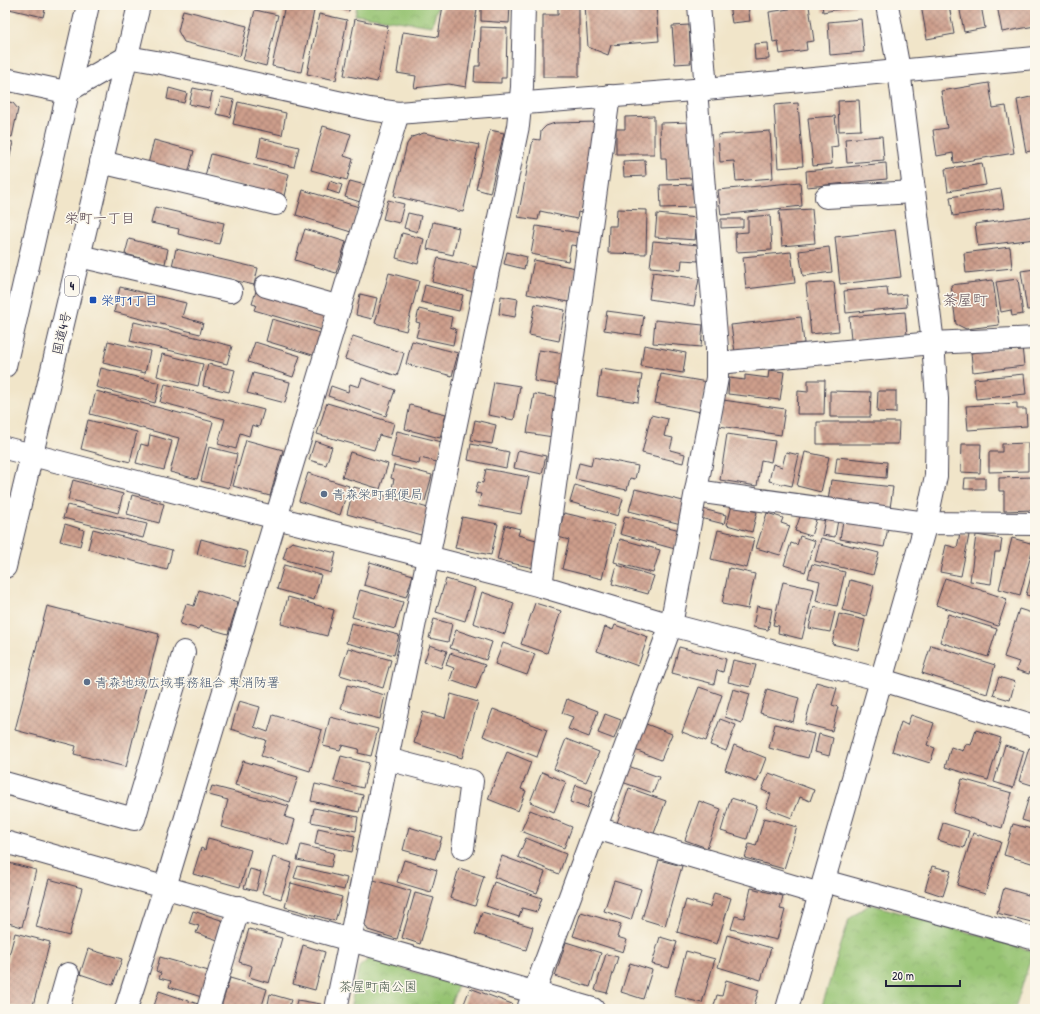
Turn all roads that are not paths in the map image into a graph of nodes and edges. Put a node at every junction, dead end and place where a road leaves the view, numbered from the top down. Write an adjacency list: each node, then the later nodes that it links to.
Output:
1 (88, 5): 11 (main road)
2 (139, 5): 6 (main road, 国道4号 / 4)
3 (524, 5): 13 (main road)
4 (699, 5): 10 (main road)
5 (887, 5): 8 (main road)
6 (127, 57): 11 (main road); 14 (main road); 15 (main road, 国道4号 / 4)
7 (1035, 58): 8 (main road)
8 (899, 70): 10 (main road); 16 (main road)
9 (5, 79): 11 (main road)
10 (701, 90): 12 (main road); 25 (main road)
11 (66, 92): 26 (main road)
12 (609, 96): 13 (main road); 36 (main road)
13 (520, 103): 14 (main road); 34 (main road)
14 (398, 113): 22 (main road)
15 (101, 162): 18 (main road); 19 (main road, 国道4号 / 4)
16 (914, 192): 17 (main road); 24 (main road)
17 (826, 197)
18 (276, 204)
19 (79, 256): 21 (main road); 28 (main road, 国道4号 / 4)
20 (266, 286): 22 (main road)
21 (231, 291)
22 (340, 307): 30 (main road)
23 (1035, 338): 24 (main road)
24 (933, 343): 25 (main road); 32 (main road)
25 (718, 363): 29 (main road)
26 (5, 366)
27 (5, 448): 28 (main road)
28 (32, 454): 30 (main road); 31 (main road, 国道4号 / 4)
29 (696, 491): 32 (main road); 37 (main road)
30 (276, 516): 34 (main road); 46 (main road)
31 (11, 517): 35 (main road, 国道4号 / 4)
32 (926, 522): 33 (main road); 39 (main road)
33 (1035, 524)
34 (428, 558): 36 (main road); 41 (main road)
35 (5, 567)
36 (541, 586): 37 (main road)
37 (671, 625): 39 (main road); 43 (main road)
38 (184, 652): 42 (main road)
39 (882, 680): 40 (main road); 47 (main road)
40 (1035, 726)
41 (387, 759): 45 (main road); 50 (main road)
42 (5, 783)
43 (596, 828): 47 (main road); 52 (main road)
44 (5, 842): 46 (main road)
45 (462, 848)
46 (165, 886): 48 (main road); 54 (main road)
47 (822, 887): 49 (main road); 58 (main road)
48 (239, 907): 50 (main road); 55 (main road)
49 (1035, 939)
50 (351, 941): 52 (main road); 56 (main road)
51 (68, 974): 53 (main road)
52 (531, 1001): 57 (main road)
53 (58, 1009)
54 (126, 1009)
55 (208, 1009)
56 (336, 1009)
57 (593, 1009)
58 (787, 1009)

